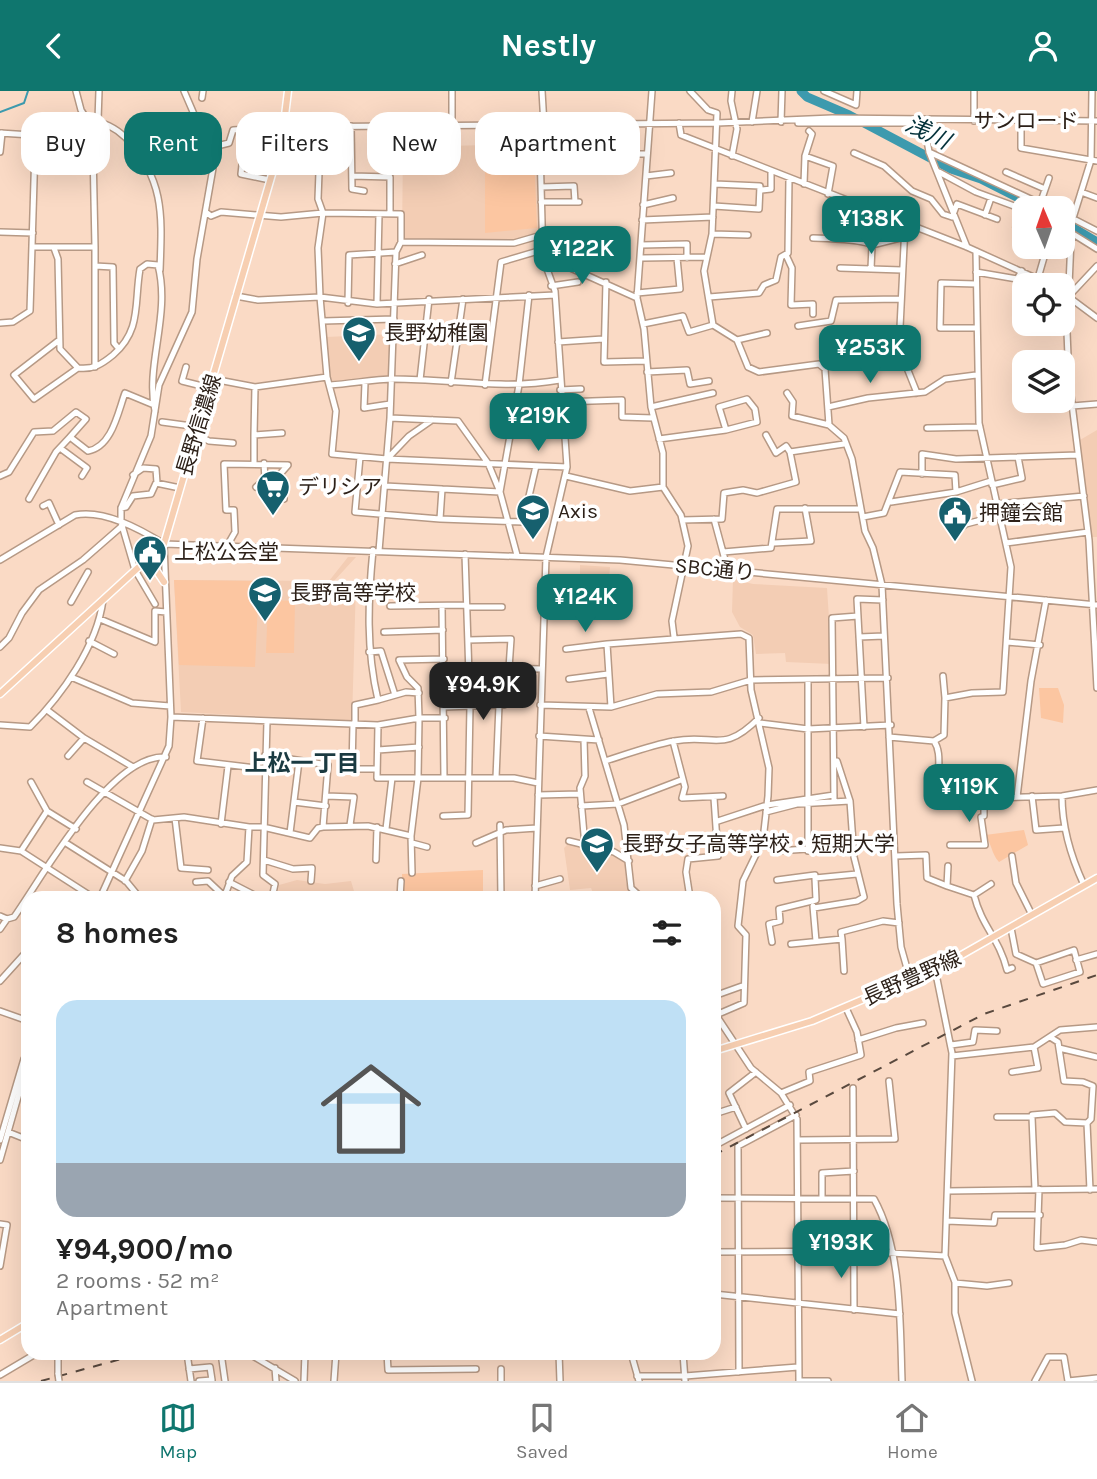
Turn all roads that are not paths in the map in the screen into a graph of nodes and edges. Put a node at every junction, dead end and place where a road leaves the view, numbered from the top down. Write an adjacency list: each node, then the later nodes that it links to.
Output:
1 (76, 91): 17 (street)
2 (99, 91): 18 (street)
3 (184, 91): 19 (street)
4 (288, 91): 20 (main road, 長野信濃線)
5 (452, 91): 21 (street)
6 (542, 91): 22 (street)
7 (652, 91): 30 (street)
8 (703, 91): 16 (street)
9 (732, 91): 33 (street)
10 (757, 91): 26 (street)
11 (782, 91): 27 (street)
12 (824, 91): 13 (street)
13 (857, 91)
14 (974, 91): 23 (street)
15 (1092, 91): 25 (street)
16 (692, 92): 32 (street)
17 (82, 112)
18 (98, 112)
19 (193, 112)
20 (286, 112)
21 (452, 112)
22 (543, 112)
23 (974, 121): 24 (street, サンロード); 28 (street, サンロード)
24 (1021, 121): 25 (street, サンロード); 47 (street)
25 (1094, 121): 47 (street)
26 (752, 122): 27 (street); 33 (street)
27 (781, 122): 28 (street); 28 (street)
28 (924, 122): 42 (street)
29 (640, 123): 30 (street)
30 (648, 123): 31 (street); 44 (street)
31 (679, 123): 32 (street); 39 (street)
32 (718, 123): 33 (street); 39 (street)
33 (736, 123): 45 (street)
34 (110, 127): 129 (street)
35 (236, 130): 38 (street)
36 (809, 131): 46 (street)
37 (1, 133): 40 (street); 95 (street)
38 (222, 145)
39 (717, 150): 45 (street); 63 (street)
40 (0, 152)
41 (854, 153): 82 (street)
42 (930, 153): 48 (street); 71 (street)
43 (640, 154): 44 (street)
44 (647, 154): 59 (street)
45 (732, 156): 49 (street)
46 (805, 156): 64 (street); 70 (street)
47 (1094, 160): 69 (street)
48 (937, 170): 74 (street); 82 (street)
49 (771, 171): 60 (street); 67 (street)
50 (671, 173): 59 (street)
51 (1006, 173): 66 (street)
52 (94, 175): 107 (street)
53 (212, 175): 84 (street)
54 (247, 175): 62 (street)
55 (271, 175): 62 (main road, 長野信濃線)
56 (319, 175): 80 (street)
57 (541, 175): 65 (street)
58 (352, 176): 68 (street); 81 (street)
59 (646, 176): 77 (street)
60 (789, 178): 64 (street); 116 (street)
61 (1049, 178): 66 (street)
62 (270, 180): 85 (main road, 長野信濃線)
63 (715, 184): 67 (street); 79 (street)
64 (804, 184): 70 (street)
65 (541, 187): 76 (street); 76 (street)
66 (1045, 189): 72 (street)
67 (761, 190): 79 (street)
68 (364, 191)
69 (1081, 192): 75 (street); 83 (street)
70 (828, 194): 92 (street)
71 (1023, 196)
72 (1043, 196)
73 (673, 198): 77 (street)
74 (991, 198): 78 (street); 87 (street)
75 (1097, 198)
76 (541, 202): 96 (street)
77 (643, 205): 91 (street)
78 (1012, 205)
79 (714, 206): 88 (street)
80 (323, 212): 85 (street); 86 (street); 142 (street)
81 (390, 212): 86 (street); 103 (street)
82 (954, 212): 87 (street); 108 (street)
83 (1075, 212)
84 (207, 213): 85 (street); 199 (street)
85 (260, 214): 138 (main road, 長野信濃線)
86 (379, 214): 114 (street)
87 (985, 215): 89 (street)
88 (713, 217): 91 (street); 97 (street)
89 (997, 219)
90 (1075, 219): 93 (street)
91 (642, 220): 104 (street)
92 (905, 225): 101 (street); 108 (street)
93 (1097, 231)
94 (0, 232): 95 (street)
95 (33, 233): 106 (street)
96 (545, 234): 99 (street); 103 (street); 110 (street)
97 (712, 234): 98 (street); 117 (street)
98 (748, 235)
99 (572, 236)
100 (1075, 236): 111 (street)
101 (904, 237): 105 (street); 126 (street)
102 (813, 238): 105 (street)
103 (401, 242): 113 (street)
104 (641, 245): 118 (street); 120 (street)
105 (872, 245): 125 (street)
106 (33, 247): 109 (street); 155 (street)
107 (95, 247): 109 (street); 122 (street)
108 (967, 247): 112 (street)
109 (54, 248): 163 (street)
110 (545, 249): 132 (street); 134 (street); 139 (street)
111 (1097, 249)
112 (976, 251): 127 (street); 128 (street)
113 (396, 252): 114 (street); 121 (street)
114 (378, 253): 147 (street); 149 (street)
115 (422, 255): 121 (street)
116 (786, 255): 141 (street); 151 (street)
117 (706, 257): 120 (street); 141 (street)
118 (642, 258): 119 (street); 140 (street)
119 (677, 258): 120 (street); 140 (street)
120 (687, 258)
121 (396, 264): 148 (street)
122 (95, 266): 165 (street); 167 (street)
123 (1097, 266): 135 (street)
124 (839, 268): 125 (street)
125 (871, 269): 126 (street)
126 (902, 270): 145 (street)
127 (1021, 271): 128 (street); 130 (street)
128 (976, 272): 133 (street)
129 (160, 273): 165 (street); 193 (street)
130 (1026, 273)
131 (578, 282): 134 (street)
132 (606, 282): 140 (street); 161 (street)
133 (976, 284): 159 (street); 159 (street)
134 (551, 286): 137 (street)
135 (1075, 290)
136 (528, 295): 137 (street); 139 (street); 182 (street)
137 (555, 295): 164 (street)
138 (236, 296): 142 (street); 174 (main road, 長野信濃線)
139 (496, 296): 144 (street); 181 (street)
140 (637, 296): 156 (street)
141 (709, 297): 157 (street)
142 (322, 298): 147 (street); 154 (street)
143 (429, 299): 144 (street); 148 (street); 175 (street)
144 (463, 299): 179 (street)
145 (900, 299): 158 (street); 189 (street)
146 (1075, 302): 152 (street)
147 (348, 303): 149 (street)
148 (396, 303): 149 (street); 153 (street)
149 (377, 304)
150 (1097, 306): 152 (street)
151 (813, 314)
152 (1095, 317)
153 (394, 319): 154 (street); 173 (street)
154 (325, 321): 172 (street)
155 (0, 323)
156 (643, 324): 157 (street); 166 (street)
157 (713, 325): 162 (street)
158 (798, 325)
159 (977, 328): 171 (street)
160 (767, 333): 162 (street)
161 (603, 339): 164 (street); 166 (street)
162 (737, 340): 196 (street)
163 (58, 341): 169 (street); 169 (street)
164 (558, 342): 176 (street)
165 (119, 349): 167 (street)
166 (646, 361): 170 (street)
167 (95, 367): 169 (street)
168 (186, 367): 184 (street)
169 (78, 368)
170 (647, 372): 177 (street); 195 (street)
171 (976, 375): 189 (street); 206 (street)
172 (327, 377): 180 (street); 183 (street)
173 (391, 378): 175 (street); 178 (street); 191 (street)
174 (213, 379): 183 (street); 184 (main road, 長野信濃線)
175 (421, 380): 179 (street)
176 (560, 380): 182 (street); 186 (street)
177 (709, 381)
178 (365, 383): 180 (street); 191 (street)
179 (451, 383): 181 (street)
180 (330, 385): 221 (street)
181 (485, 385): 182 (street)
182 (519, 385): 197 (street)
183 (254, 387): 212 (street)
184 (210, 388): 205 (main road, 長野信濃線)
185 (581, 389): 186 (street)
186 (560, 390): 190 (street)
187 (713, 393): 195 (street)
188 (787, 393): 204 (street)
189 (917, 393): 196 (street)
190 (562, 403): 201 (street); 230 (street)
191 (390, 404): 200 (street)
192 (1097, 404): 194 (street)
193 (154, 405): 199 (street); 214 (street)
194 (1075, 406)
195 (651, 407): 201 (street)
196 (828, 407): 204 (street)
197 (516, 408): 208 (street); 208 (street)
198 (1073, 413): 220 (street)
199 (156, 414): 232 (street)
200 (390, 418): 202 (street); 224 (street)
201 (653, 418): 215 (street)
202 (432, 420): 224 (street); 227 (street)
203 (162, 422): 205 (street)
204 (829, 425): 217 (street)
205 (199, 427): 211 (main road, 長野信濃線)
206 (980, 427): 207 (street); 223 (street)
207 (927, 428)
208 (512, 431): 228 (street)
209 (726, 431): 209 (street); 215 (street)
210 (282, 433): 212 (street)
211 (197, 435): 216 (street); 241 (main road, 長野信濃線)
212 (254, 435): 225 (street)
213 (766, 435): 219 (street)
214 (69, 437): 218 (street); 233 (street)
215 (659, 439): 240 (street)
216 (233, 443)
217 (844, 443): 219 (street); 253 (street)
218 (60, 448): 234 (street); 246 (street)
219 (790, 452): 258 (street)
220 (1079, 455): 222 (street); 245 (street)
221 (360, 457): 224 (street); 255 (street)
222 (1018, 457): 223 (street); 237 (street)
223 (988, 458): 231 (street); 237 (street)
224 (387, 460): 227 (street); 238 (street)
225 (254, 463): 226 (street); 270 (street)
226 (264, 463): 239 (street); 247 (street)
227 (488, 463): 228 (street); 243 (street)
228 (507, 464): 229 (street); 243 (street)
229 (536, 466): 230 (street); 260 (street)
230 (567, 467): 235 (street)
231 (922, 474): 244 (street); 248 (street)
232 (133, 475): 236 (street); 251 (street)
233 (0, 476)
234 (82, 476)
235 (566, 476): 240 (street); 275 (street)
236 (157, 483): 241 (street); 251 (street)
237 (992, 483): 244 (street); 249 (street)
238 (385, 486): 242 (street); 255 (street)
239 (256, 487)
240 (663, 487): 259 (street)
241 (180, 488): 269 (main road, 長野信濃線)
242 (442, 489): 243 (street); 257 (street)
243 (500, 492): 260 (street)
244 (956, 492): 248 (street)
245 (1084, 496): 249 (street); 264 (street)
246 (29, 499)
247 (284, 499)
248 (891, 502): 256 (street)
249 (998, 504): 254 (street)
250 (43, 506): 262 (street)
251 (121, 508): 261 (street)
252 (805, 508): 253 (street); 267 (street); 267 (street)
253 (861, 509): 256 (street)
254 (1000, 515): 263 (street); 268 (street)
255 (382, 516): 257 (street); 271 (street)
256 (863, 517): 282 (street)
257 (440, 519): 260 (street)
258 (714, 519): 259 (street); 272 (street)
259 (682, 520): 277 (street)
260 (508, 521): 274 (street)
261 (122, 524): 262 (street); 269 (street); 278 (street); 307 (street)
262 (59, 525): 276 (street)
263 (956, 531)
264 (1088, 532): 266 (street); 268 (street)
265 (1097, 539): 266 (street)
266 (1089, 540): 289 (street)
267 (774, 543): 272 (street)
268 (1006, 543): 283 (street)
269 (164, 544): 270 (street, SBC通り); 278 (main road); 281 (street)
270 (227, 546): 271 (street, SBC通り)
271 (376, 551): 273 (street, SBC通り); 309 (street)
272 (723, 552): 279 (street)
273 (465, 554): 274 (street, SBC通り); 292 (street)
274 (517, 555): 275 (street, SBC通り)
275 (546, 557): 277 (street, SBC通り); 315 (street)
276 (0, 560)
277 (684, 566): 279 (street, SBC通り); 301 (street)
278 (137, 569): 281 (main road); 284 (main road); 288 (street)
279 (728, 571): 282 (street, SBC通り)
280 (88, 572): 287 (street)
281 (164, 582): 294 (street)
282 (882, 585): 283 (street, SBC通り); 285 (street)
283 (1009, 597): 286 (street, SBC通り); 304 (street)
284 (103, 600): 296 (street); 327 (main road)
285 (883, 600): 295 (street); 299 (street)
286 (1046, 600): 289 (street, SBC通り); 306 (street)
287 (71, 603)
288 (155, 604)
289 (1096, 605): 325 (street)
290 (390, 606): 291 (street)
291 (442, 606): 292 (street); 297 (street)
292 (467, 606): 293 (street); 302 (street)
293 (502, 607)
294 (166, 612): 296 (street); 333 (street)
295 (858, 616): 300 (street); 324 (street)
296 (100, 619): 303 (street)
297 (443, 630): 298 (street); 311 (street)
298 (384, 632)
299 (884, 636): 300 (street); 319 (street)
300 (859, 637): 321 (street)
301 (674, 638): 305 (street); 322 (street)
302 (468, 639): 313 (street); 314 (street)
303 (89, 641): 310 (street); 318 (street)
304 (1007, 642): 306 (street); 329 (street)
305 (607, 644): 308 (street); 316 (street)
306 (1040, 645): 388 (street)
307 (0, 647)
308 (566, 649)
309 (369, 652): 328 (street); 330 (street)
310 (114, 655)
311 (444, 659): 312 (street); 326 (street)
312 (444, 667): 313 (street); 335 (street)
313 (472, 667): 314 (street); 331 (street); 334 (street)
314 (509, 668): 315 (street)
315 (541, 669): 332 (street)
316 (608, 674): 320 (street); 336 (street)
317 (943, 676): 329 (street)
318 (71, 677): 333 (street); 338 (street)
319 (888, 678): 321 (street); 348 (street)
320 (569, 679)
321 (861, 679): 324 (street); 349 (street)
322 (751, 680): 323 (street); 336 (street); 343 (street)
323 (808, 681): 324 (street); 351 (street)
324 (835, 681): 350 (street)
325 (1097, 688)
326 (419, 693): 328 (street); 341 (street)
327 (0, 694)
328 (395, 695): 330 (street)
329 (945, 698): 358 (street)
330 (377, 699): 345 (street)
331 (499, 705): 334 (street); 375 (street)
332 (540, 705): 337 (street); 352 (street)
333 (170, 706): 339 (street)
334 (470, 706): 335 (street); 374 (street)
335 (445, 707): 342 (street)
336 (611, 707): 337 (street)
337 (589, 708): 356 (street)
338 (47, 710): 347 (street); 354 (street)
339 (171, 717): 340 (street); 363 (street)
340 (203, 718): 344 (street); 367 (street)
341 (419, 718): 342 (street); 346 (street); 359 (street)
342 (445, 718): 373 (street)
343 (759, 720): 351 (street); 357 (street); 398 (street)
344 (267, 721): 345 (street); 361 (street)
345 (354, 724): 346 (street); 370 (street)
346 (378, 725): 360 (street)
347 (0, 726)
348 (891, 726): 349 (street); 353 (street)
349 (864, 727): 350 (street)
350 (835, 728): 351 (street); 364 (street)
351 (808, 729): 392 (street)
352 (539, 736): 355 (street); 379 (street)
353 (889, 737): 358 (street); 431 (street)
354 (84, 738): 362 (street); 368 (street)
355 (584, 739): 356 (street); 382 (street)
356 (599, 740): 366 (street)
357 (673, 741): 366 (street); 376 (street)
358 (934, 741): 391 (street)
359 (419, 747): 360 (street); 372 (street)
360 (378, 750): 370 (street)
361 (265, 755): 365 (street); 369 (street)
362 (68, 756)
363 (166, 757): 368 (street); 400 (street)
364 (835, 758): 390 (street); 393 (street)
365 (299, 761): 384 (street); 394 (street)
366 (605, 761): 395 (street)
367 (228, 766): 369 (street); 405 (street)
368 (133, 767): 381 (street)
369 (265, 769): 409 (street)
370 (377, 769): 371 (street)
371 (392, 778): 372 (street); 415 (street)
372 (418, 778): 373 (street); 418 (street)
373 (444, 778): 374 (street)
374 (469, 778): 375 (street); 401 (street)
375 (496, 778): 379 (street)
376 (681, 780): 389 (street); 395 (street)
377 (31, 782): 399 (street)
378 (87, 782): 381 (street)
379 (538, 783): 383 (street)
380 (1097, 790): 387 (street)
381 (104, 791): 400 (street); 414 (street)
382 (580, 794): 383 (street); 397 (street)
383 (538, 795): 412 (street)
384 (326, 796): 396 (street); 406 (street)
385 (723, 796): 389 (street)
386 (1032, 796): 387 (street); 388 (street); 413 (street)
387 (1062, 796): 413 (street)
388 (1017, 797): 391 (street)
389 (714, 798): 404 (street)
390 (834, 798): 392 (street); 393 (street)
391 (984, 798): 423 (street)
392 (808, 800): 398 (street); 430 (street)
393 (850, 801): 425 (street)
394 (294, 802): 396 (street); 416 (street)
395 (618, 804): 397 (street); 435 (street)
396 (326, 806): 410 (street)
397 (581, 806): 424 (street)
398 (766, 809): 404 (street); 491 (street)
399 (47, 811): 414 (street); 428 (street)
400 (140, 812): 403 (street); 439 (street)
401 (443, 817)
402 (175, 818): 403 (street); 405 (street); 438 (street)
403 (152, 819): 446 (street)
404 (718, 821): 467 (street)
405 (221, 824): 408 (street)
406 (350, 825): 410 (street); 411 (street)
407 (500, 825): 417 (street)
408 (249, 827): 409 (street); 450 (street)
409 (262, 827): 416 (street); 433 (street)
410 (323, 827): 416 (street)
411 (377, 827): 415 (street); 434 (street)
412 (537, 828): 417 (street); 453 (street)
413 (1064, 828): 452 (street)
414 (76, 829): 420 (street)
415 (386, 829): 418 (street)
416 (290, 833)
417 (500, 833): 422 (street); 464 (street)
418 (411, 836): 421 (street)
419 (569, 841): 424 (street)
420 (66, 843): 437 (street); 439 (street)
421 (412, 843): 426 (street); 440 (street)
422 (476, 843)
423 (950, 845)
424 (585, 846): 435 (street)
425 (853, 846): 430 (street); 441 (street)
426 (427, 847)
427 (0, 848): 428 (street)
428 (21, 851): 437 (street)
429 (777, 851): 430 (street)
430 (808, 851)
431 (896, 856): 454 (street); 474 (street)
432 (1012, 856): 471 (street)
433 (264, 860): 448 (street); 462 (street)
434 (376, 860)
435 (629, 861): 466 (street)
436 (948, 866): 454 (street)
437 (47, 869): 455 (street); 456 (street)
438 (208, 870)
439 (112, 873): 446 (street); 457 (street)
440 (412, 873)
441 (857, 874): 444 (street); 469 (street)
442 (1097, 878): 452 (main road, 長野豊野線)
443 (560, 879): 453 (street)
444 (815, 879): 445 (street); 469 (street)
445 (777, 880)
446 (125, 881): 458 (street)
447 (196, 881): 459 (street)
448 (311, 881)
449 (401, 881): 463 (street)
450 (229, 882): 460 (street); 461 (street)
451 (991, 884): 468 (street)
452 (1084, 885): 471 (main road, 長野豊野線)
453 (535, 886): 465 (street)
454 (947, 886): 468 (street)
455 (33, 891)
456 (83, 891)
457 (103, 891)
458 (134, 891)
459 (218, 891)
460 (226, 891)
461 (246, 891)
462 (274, 891)
463 (400, 891)
464 (501, 891)
465 (535, 891)
466 (634, 891)
467 (689, 891)
468 (974, 895): 477 (street)
469 (813, 905): 479 (street); 480 (street)
470 (21, 908): 473 (street)
471 (1032, 915): 475 (main road, 長野豊野線)
472 (0, 916): 473 (street)
473 (7, 919): 476 (street)
474 (899, 923): 478 (street); 489 (street)
475 (1010, 927): 477 (main road, 長野豊野線); 485 (street)
476 (0, 929)
477 (995, 938): 486 (street); 487 (main road, 長野豊野線)
478 (842, 939): 479 (street); 488 (street)
479 (816, 941): 481 (street)
480 (772, 942)
481 (791, 944)
482 (1097, 954): 484 (street)
483 (21, 958): 490 (street)
484 (1076, 960): 485 (street); 485 (street)
485 (1036, 963)
486 (1012, 968)
487 (935, 969): 489 (main road, 長野豊野線); 504 (street)
488 (844, 971)
489 (910, 979): 493 (main road, 長野豊野線)
490 (0, 981)
491 (742, 986): 492 (street); 495 (street)
492 (721, 994)
493 (846, 1008): 502 (street); 503 (main road, 長野豊野線)
494 (0, 1011): 496 (street)
495 (721, 1013)
496 (21, 1018)
497 (721, 1023): 503 (street)
498 (923, 1023): 502 (street)
499 (1097, 1027): 501 (street)
500 (997, 1031): 504 (street)
501 (1050, 1037): 505 (street); 507 (street)
502 (858, 1040): 516 (street)
503 (735, 1043): 506 (main road, 長野豊野線); 511 (street)
504 (951, 1045): 508 (street)
505 (1034, 1047): 508 (street); 512 (street)
506 (721, 1048)
507 (1059, 1048): 509 (street); 523 (street)
508 (952, 1056): 535 (street)
509 (1097, 1058)
510 (21, 1069): 528 (street)
511 (756, 1072): 516 (street); 518 (street)
512 (1012, 1072)
513 (889, 1081): 527 (street)
514 (21, 1086): 525 (street)
515 (853, 1088): 527 (street)
516 (781, 1093): 517 (street)
517 (790, 1105): 520 (street); 524 (street)
518 (736, 1107): 519 (street); 524 (street)
519 (721, 1112)
520 (796, 1115): 529 (street); 538 (street)
521 (998, 1117): 522 (street)
522 (1032, 1117): 523 (street); 533 (street)
523 (1087, 1123): 534 (street)
524 (746, 1129): 530 (street)
525 (8, 1132): 526 (street); 531 (street)
526 (21, 1137)
527 (854, 1139): 529 (street); 532 (street)
528 (0, 1140)
529 (797, 1140): 539 (street)
530 (721, 1142)
531 (0, 1160)
532 (853, 1171): 536 (street); 540 (street)
533 (1037, 1189): 534 (street); 535 (street); 541 (street)
534 (1094, 1190)
535 (948, 1191): 542 (street)
536 (854, 1197): 540 (street); 545 (street); 549 (street)
537 (721, 1198): 538 (street)
538 (738, 1198): 539 (street); 547 (street)
539 (798, 1198): 540 (street); 548 (street)
540 (822, 1198)
541 (1040, 1215): 542 (street); 544 (street)
542 (947, 1221): 550 (street)
543 (0, 1224): 551 (street)
544 (1097, 1242)
545 (854, 1251): 548 (street); 549 (street); 557 (street)
546 (721, 1252): 547 (street)
547 (739, 1252): 548 (street); 555 (street)
548 (798, 1252): 556 (street)
549 (890, 1252): 550 (street); 558 (street)
550 (945, 1256): 552 (street)
551 (0, 1266)
552 (955, 1283): 553 (street); 597 (street)
553 (1009, 1283)
554 (721, 1295): 555 (street)
555 (739, 1297): 556 (street); 579 (street)
556 (797, 1305): 557 (street); 573 (street)
557 (854, 1310): 558 (street)
558 (900, 1314): 596 (street)
559 (21, 1327): 560 (main road)
560 (0, 1340)
561 (25, 1360): 580 (street)
562 (58, 1360): 584 (street, bridge)
563 (188, 1360): 574 (street)
564 (222, 1360): 576 (street)
565 (262, 1360): 572 (street)
566 (305, 1360): 590 (street)
567 (336, 1360): 591 (street)
568 (387, 1360): 577 (street)
569 (559, 1360): 593 (street)
570 (633, 1360): 581 (street)
571 (684, 1360): 582 (street)
572 (275, 1367): 588 (street); 589 (street)
573 (798, 1367): 579 (street); 594 (street)
574 (189, 1369): 575 (street); 585 (street)
575 (210, 1369): 576 (street); 586 (street)
576 (223, 1369): 587 (street)
577 (477, 1369)
578 (501, 1369): 592 (street)
579 (739, 1372): 582 (street)
580 (0, 1375)
581 (638, 1378): 582 (street)
582 (685, 1378)
583 (1097, 1378): 598 (street)
584 (59, 1381)
585 (191, 1381)
586 (199, 1381)
587 (225, 1381)
588 (276, 1381)
589 (295, 1381)
590 (304, 1381)
591 (334, 1381)
592 (501, 1381)
593 (560, 1381)
594 (800, 1381): 595 (street)
595 (828, 1381)
596 (902, 1381)
597 (972, 1381)
598 (1035, 1381)

